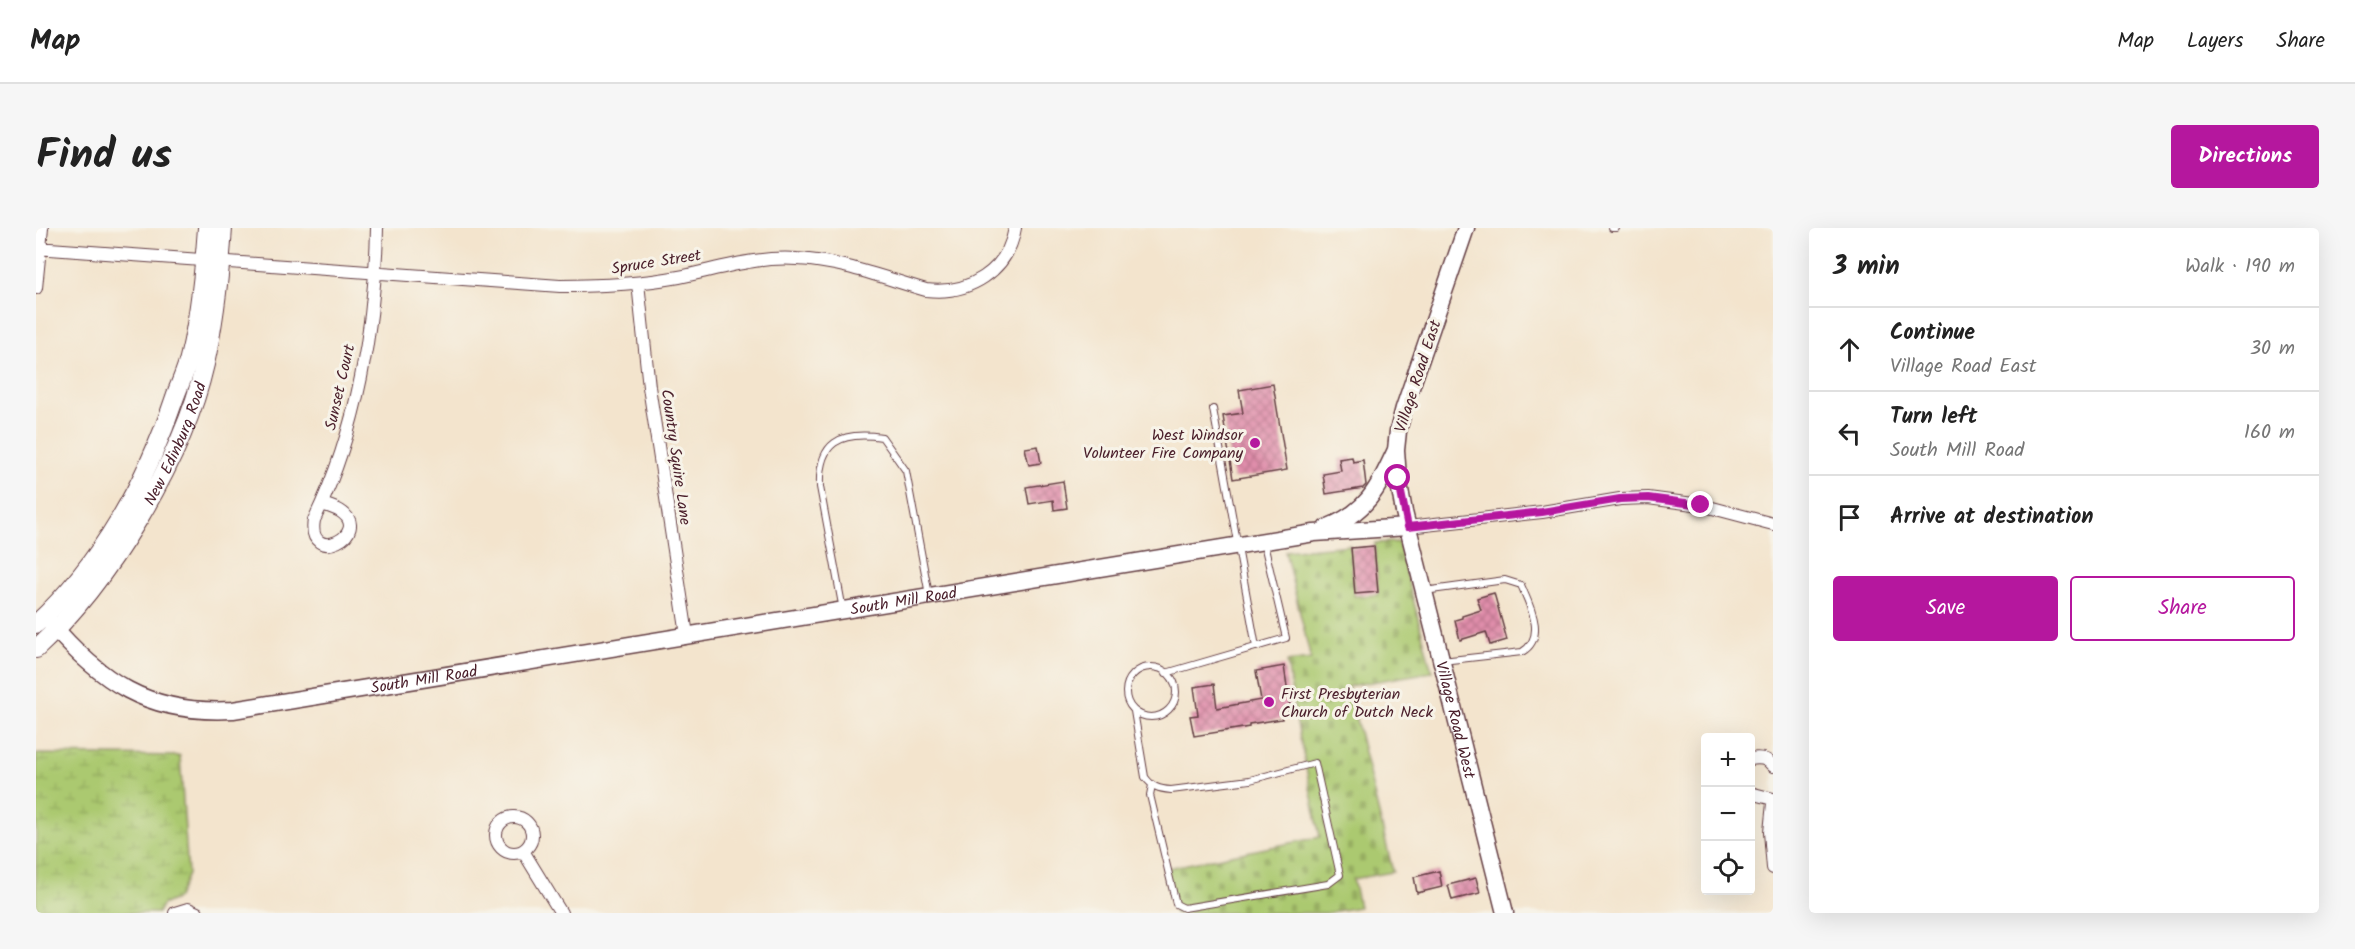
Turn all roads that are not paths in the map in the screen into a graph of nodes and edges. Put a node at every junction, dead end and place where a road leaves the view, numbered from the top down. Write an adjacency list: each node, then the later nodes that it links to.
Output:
1 (42, 228): 7 (street)
2 (207, 228): 8 (main road, New Edinburg Road)
3 (223, 228): 8 (main road, New Edinburg Road)
4 (377, 228): 9 (street)
5 (1015, 228): 10 (street, Spruce Street)
6 (1466, 228): 13 (street, Village Road East)
7 (38, 248): 8 (street, Spruce Street); 11 (street)
8 (213, 261): 9 (street, Spruce Street); 23 (main road, New Edinburg Road)
9 (374, 273): 10 (street, Spruce Street); 14 (street, Sunset Court)
10 (638, 283): 24 (street, Country Squire Lane)
11 (36, 288)
12 (1213, 409): 19 (lane)
13 (1396, 450): 16 (street, Village Road East); 17 (street)
14 (322, 504)
15 (1773, 524): 16 (street, South Mill Road)
16 (1408, 527): 17 (street, South Mill Road); 20 (street, Village Road West)
17 (1314, 533): 18 (street, South Mill Road)
18 (1264, 543): 19 (street, South Mill Road); 25 (lane)
19 (1237, 547): 21 (street, South Mill Road); 25 (lane)
20 (1424, 591): 27 (street, Village Road West); 27 (lane)
21 (929, 597): 22 (street, South Mill Road); 22 (lane)
22 (843, 610): 24 (street, South Mill Road)
23 (46, 624): 24 (street, South Mill Road); 26 (main road)
24 (687, 635)
25 (1256, 647): 28 (lane)
26 (36, 649)
27 (1442, 662): 40 (street, Village Road West)
28 (1166, 673): 29 (lane); 29 (lane)
29 (1134, 711): 32 (lane)
30 (1755, 758): 31 (street)
31 (1773, 766)
32 (1152, 785): 32 (lane)
33 (1755, 795): 34 (street)
34 (1773, 801): 36 (street)
35 (523, 851): 39 (street)
36 (1773, 868)
37 (175, 913): 38 (street)
38 (197, 913)
39 (561, 913)
40 (1505, 913)

